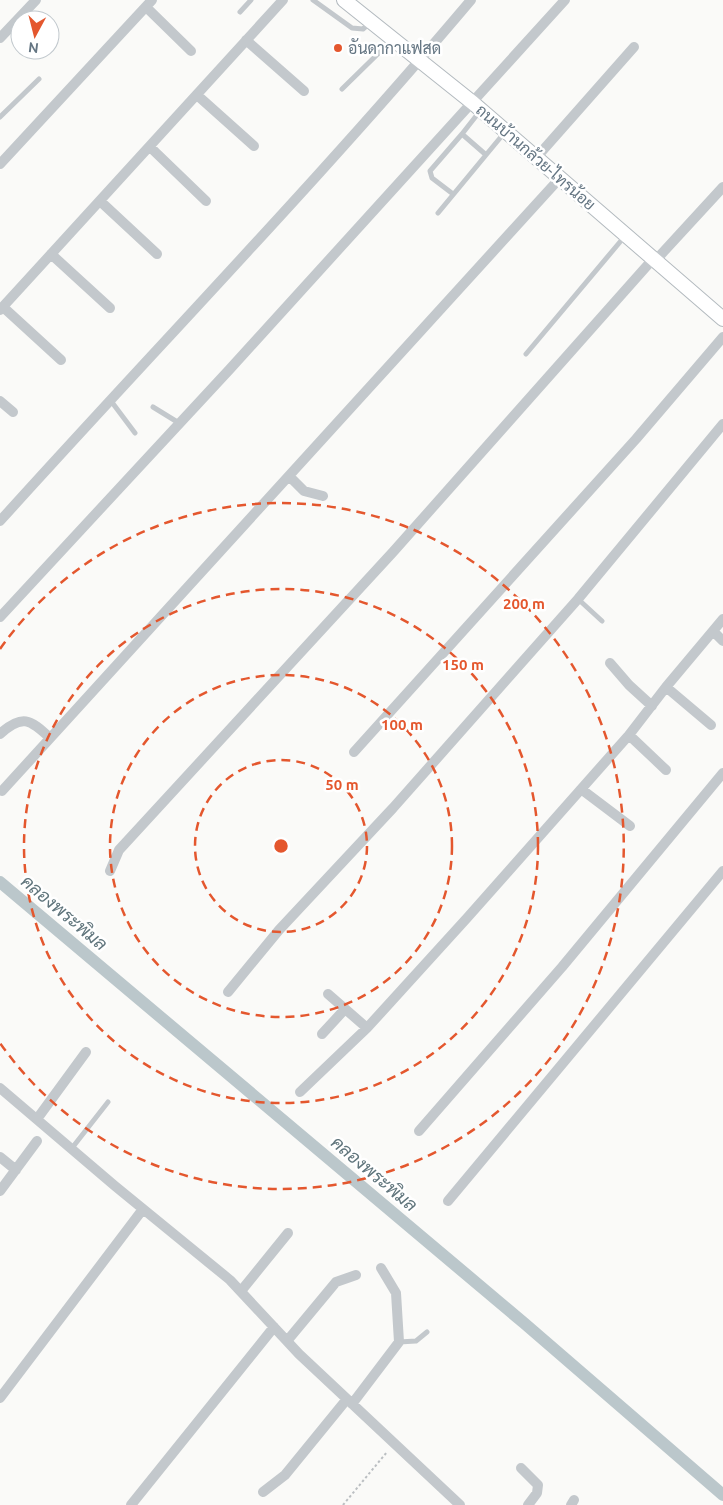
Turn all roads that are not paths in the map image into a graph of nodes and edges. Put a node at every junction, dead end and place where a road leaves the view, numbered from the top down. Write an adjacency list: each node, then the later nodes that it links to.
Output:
1 (36, 0): 11 (street)
2 (251, 0): 9 (lane)
3 (283, 0): 13 (street)
4 (313, 0): 10 (lane)
5 (344, 0): 10 (street, ถนนบ้านกล้วย-ไทรน้อย)
6 (471, 0): 16 (street)
7 (564, 0): 21 (street)
8 (149, 3): 15 (street); 29 (street)
9 (240, 12)
10 (371, 22): 12 (street, ถนนบ้านกล้วย-ไทรน้อย)
11 (0, 38)
12 (393, 39): 16 (street, ถนนบ้านกล้วย-ไทรน้อย); 18 (lane)
13 (246, 40): 19 (street); 20 (street)
14 (634, 47): 28 (street)
15 (190, 51)
16 (420, 61): 21 (street, ถนนบ้านกล้วย-ไทรน้อย); 47 (street)
17 (39, 79): 22 (lane)
18 (342, 89)
19 (304, 91)
20 (197, 95): 25 (street); 26 (street)
21 (477, 106): 23 (street, ถนนบ้านกล้วย-ไทรน้อย); 24 (lane); 50 (street)
22 (0, 117)
23 (506, 132): 27 (lane); 28 (street, ถนนบ้านกล้วย-ไทรน้อย)
24 (462, 134): 27 (lane); 32 (lane)
25 (254, 146)
26 (150, 148): 33 (street); 34 (street)
27 (485, 154): 32 (lane)
28 (536, 158): 30 (street, ถนนบ้านกล้วย-ไทรน้อย)
29 (0, 164)
30 (560, 178): 36 (street, ถนนบ้านกล้วย-ไทรน้อย); 53 (street)
31 (723, 187): 39 (street)
32 (454, 194): 35 (lane)
33 (100, 201): 37 (street); 38 (street)
34 (206, 201)
35 (438, 214)
36 (626, 235): 39 (street, ถนนบ้านกล้วย-ไทรน้อย); 44 (lane)
37 (52, 254): 40 (street); 41 (street)
38 (157, 254)
39 (654, 260): 42 (street, ถนนบ้านกล้วย-ไทรน้อย); 75 (street)
40 (1, 308): 45 (street)
41 (110, 308)
42 (723, 319)
43 (723, 337): 69 (street)
44 (526, 354)
45 (61, 360)
46 (0, 401): 49 (street)
47 (112, 402): 52 (lane); 55 (street)
48 (153, 407): 50 (lane)
49 (13, 412)
50 (180, 423): 57 (street)
51 (723, 424): 56 (street)
52 (135, 433)
53 (289, 476): 54 (street); 68 (street)
54 (323, 496)
55 (0, 521)
56 (578, 599): 59 (lane); 77 (street)
57 (0, 617)
58 (723, 619): 60 (street)
59 (602, 621)
60 (712, 631): 61 (street); 63 (street)
61 (723, 641)
62 (610, 662): 64 (street)
63 (666, 686): 64 (street); 65 (street)
64 (652, 706): 67 (street)
65 (711, 725)
66 (0, 734): 68 (street)
67 (629, 735): 70 (street); 72 (street)
68 (50, 738): 73 (street)
69 (354, 752)
70 (666, 770)
71 (723, 773): 87 (street)
72 (580, 789): 74 (street); 80 (street)
73 (2, 791)
74 (630, 826)
75 (110, 871)
76 (723, 871): 93 (street)
77 (228, 992)
78 (328, 994): 79 (street)
79 (345, 1009): 80 (street); 81 (street)
80 (367, 1028): 84 (street)
81 (322, 1034)
82 (86, 1052): 86 (street)
83 (0, 1088): 86 (street)
84 (300, 1092)
85 (108, 1102): 89 (lane)
86 (37, 1119): 89 (street)
87 (420, 1131)
88 (37, 1141): 91 (street)
89 (72, 1148): 94 (street)
90 (0, 1157): 91 (street)
91 (16, 1170): 92 (street)
92 (0, 1192)
93 (448, 1201)
94 (143, 1209): 98 (street); 103 (street)
95 (288, 1233): 98 (street)
96 (380, 1268): 102 (street)
97 (356, 1275): 101 (street)
98 (241, 1291): 99 (street)
99 (274, 1327): 101 (street); 107 (street)
100 (427, 1332): 102 (lane)
101 (287, 1341): 104 (street)
102 (399, 1342): 104 (street)
103 (0, 1398)
104 (350, 1401): 106 (street); 108 (street)
105 (521, 1468): 109 (street)
106 (263, 1492)
107 (131, 1505)
108 (460, 1505)
109 (528, 1505)

